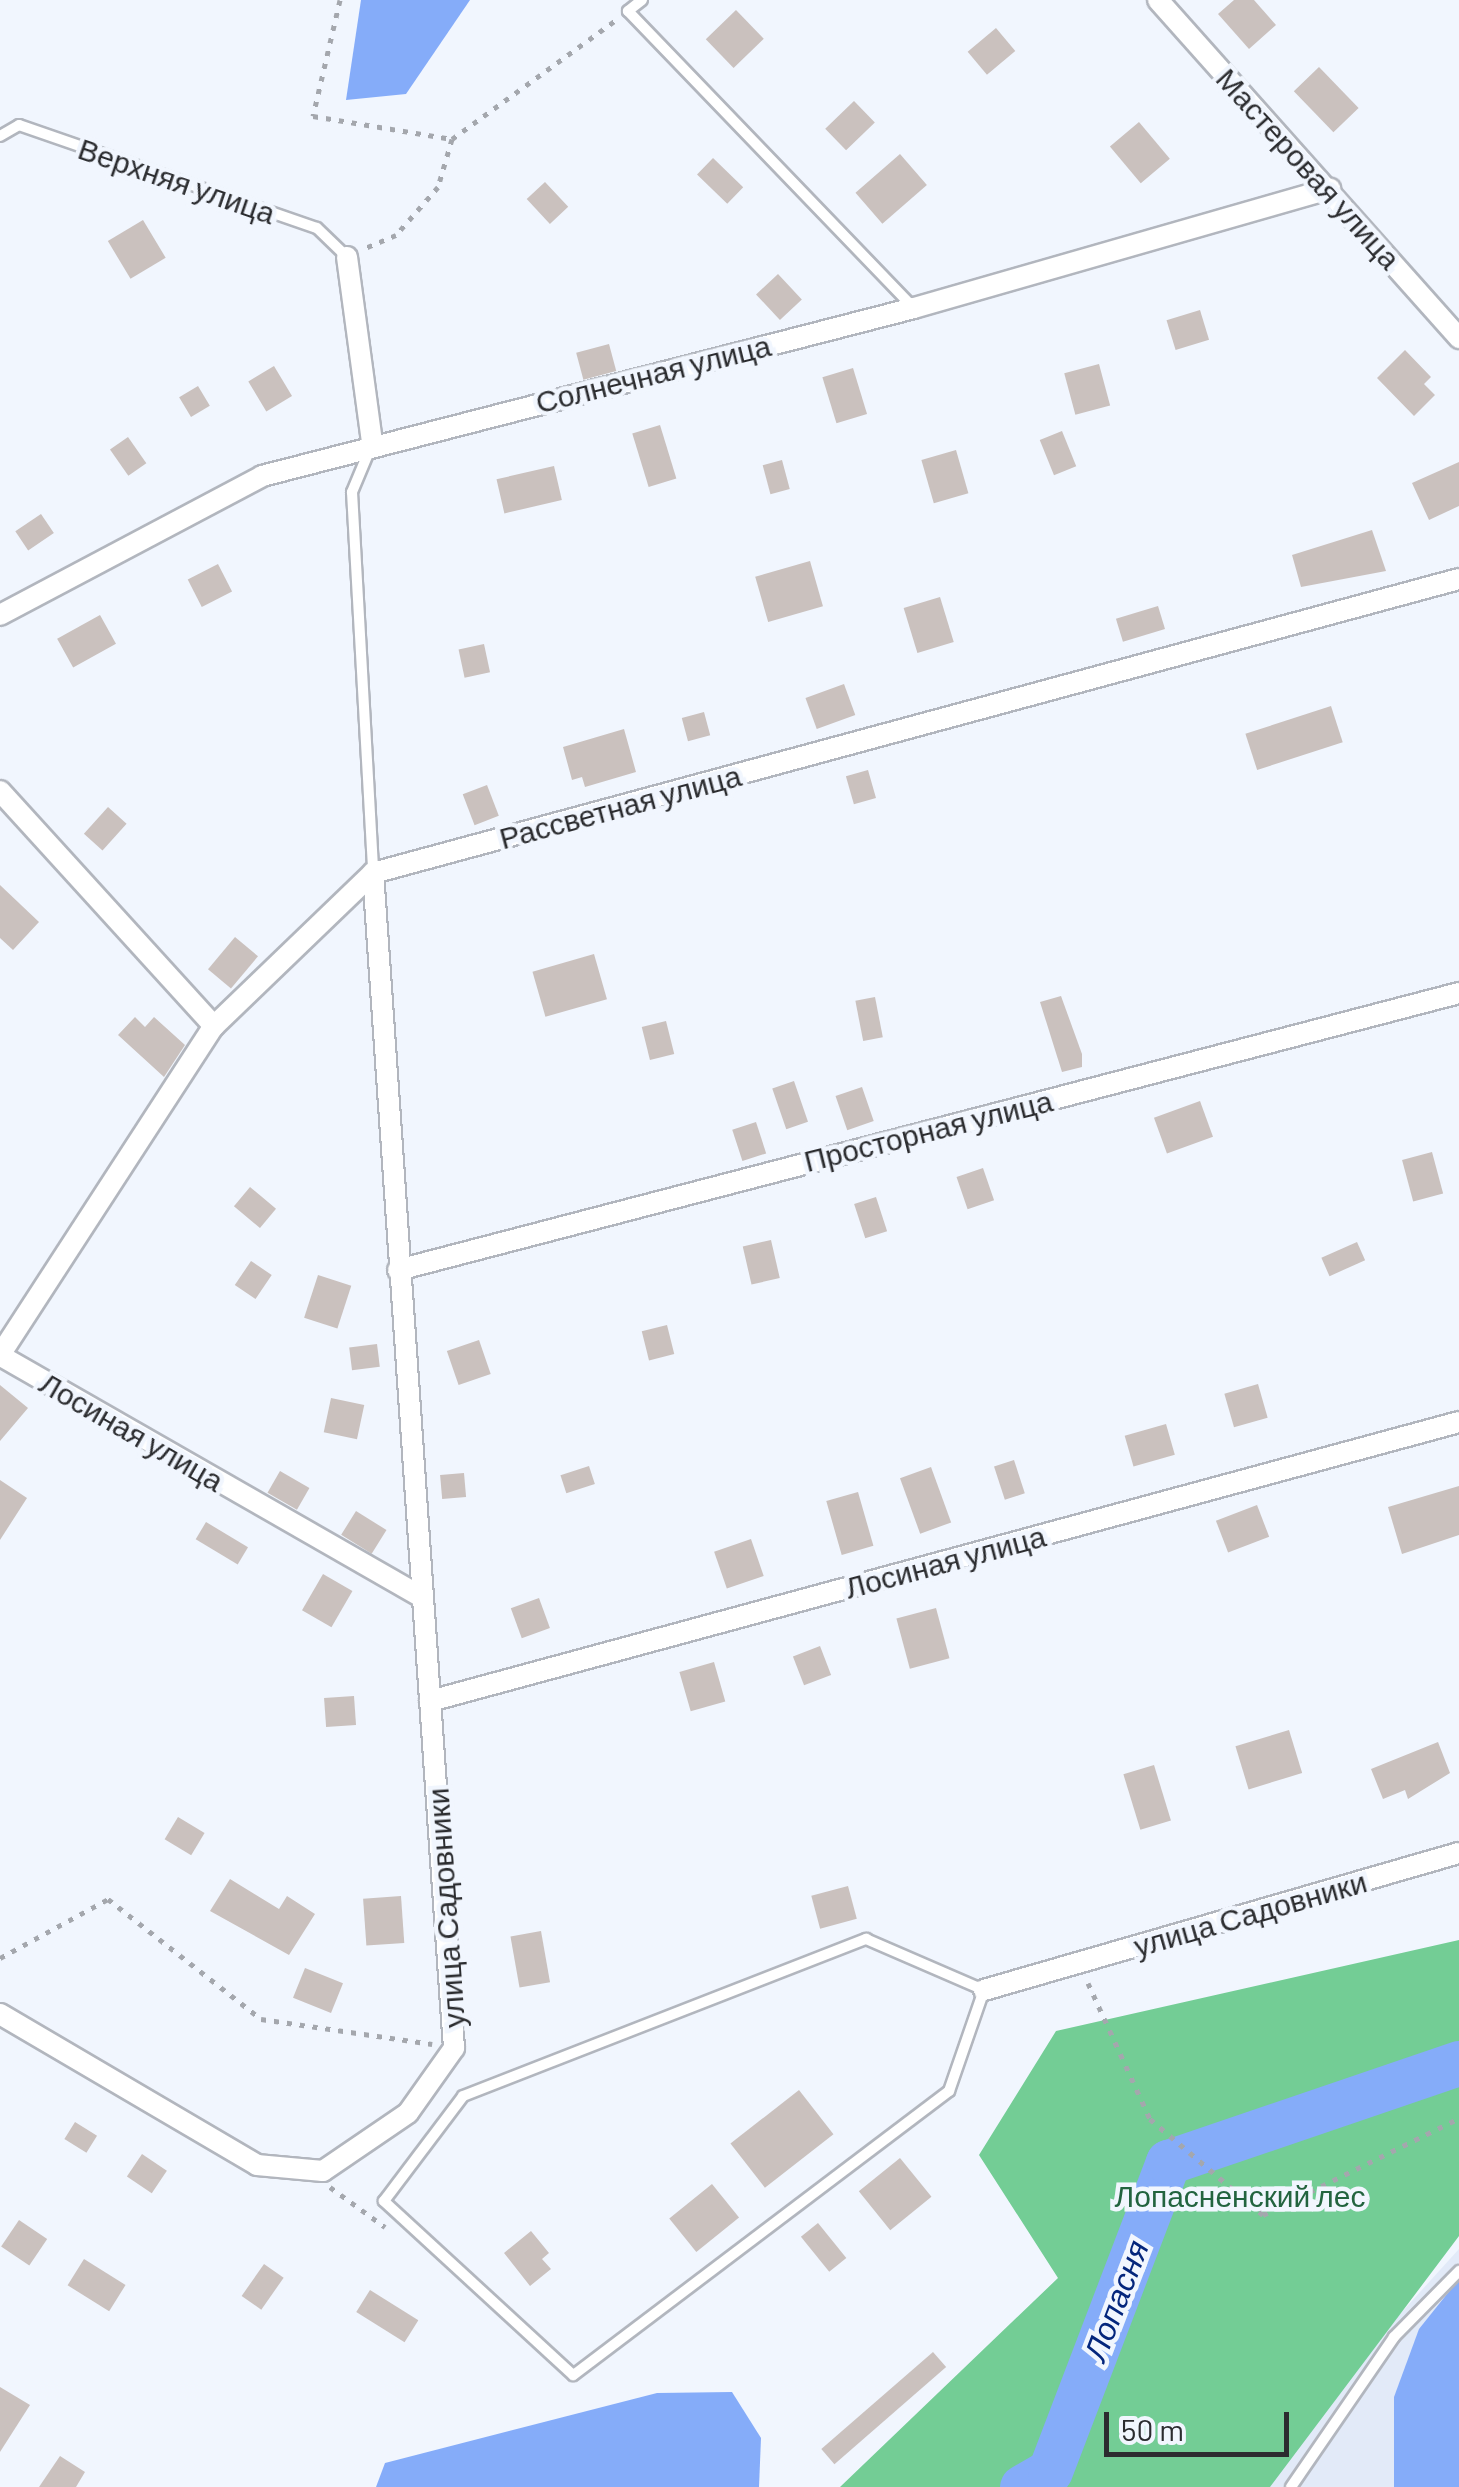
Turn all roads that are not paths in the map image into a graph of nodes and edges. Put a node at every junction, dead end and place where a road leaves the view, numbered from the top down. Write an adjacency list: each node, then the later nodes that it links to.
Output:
1 (642, 0): 6 (lane)
2 (1158, 0): 4 (street, Мастеровая улица)
3 (0, 136): 5 (lane, Верхняя улица)
4 (1330, 189): 6 (street, Солнечная улица); 7 (street, Мастеровая улица)
5 (347, 257): 8 (street)
6 (914, 308): 8 (street, Солнечная улица)
7 (1459, 338)
8 (372, 443): 10 (street, Солнечная улица); 12 (lane)
9 (1459, 579): 12 (street, Рассветная улица)
10 (0, 616)
11 (0, 791): 14 (street)
12 (373, 873): 14 (street, Рассветная улица); 15 (street, улица Садовники)
13 (1459, 993): 15 (street, Просторная улица)
14 (214, 1026): 16 (street, Рассветная улица)
15 (398, 1270): 18 (street, улица Садовники)
16 (0, 1355): 18 (street, Лосиная улица)
17 (1459, 1422): 19 (street, Лосиная улица)
18 (420, 1596): 19 (street, улица Садовники)
19 (430, 1700): 22 (street, улица Садовники)
20 (1459, 1853): 21 (street, улица Садовники)
21 (984, 1990): 21 (lane)
22 (0, 2014)
23 (1459, 2272): 24 (lane)
24 (1290, 2487)

